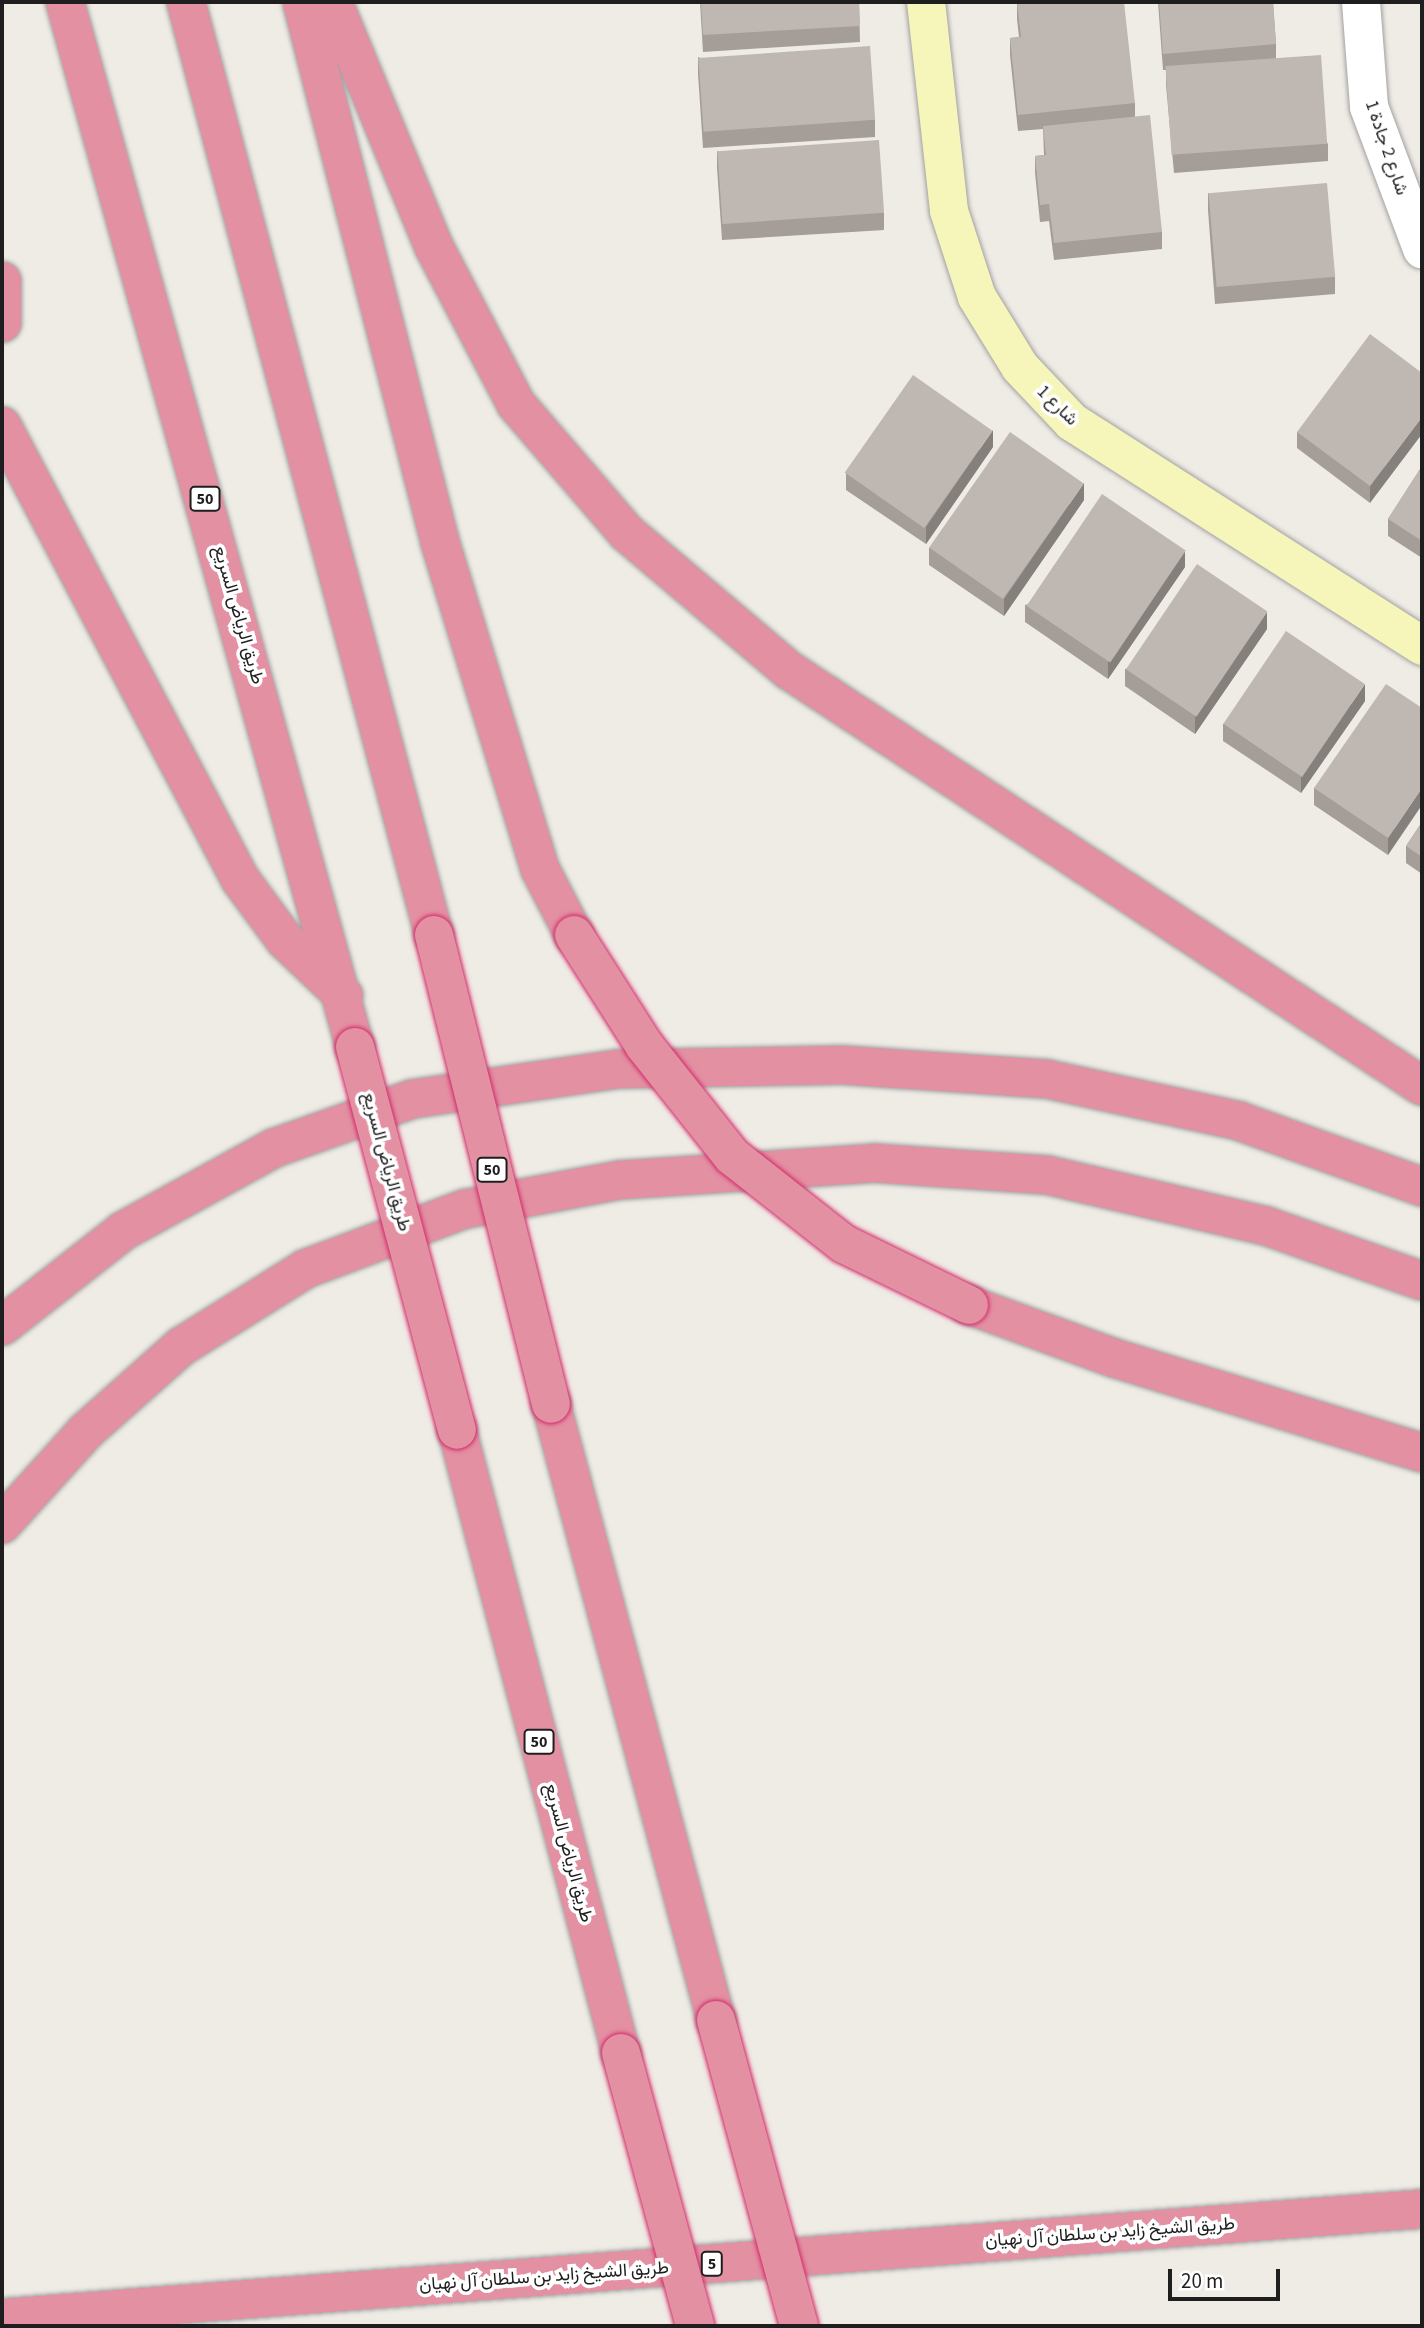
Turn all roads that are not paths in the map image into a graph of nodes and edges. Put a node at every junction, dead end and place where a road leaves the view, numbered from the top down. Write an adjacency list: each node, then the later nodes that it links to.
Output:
1 (65, 2): 12 (highway, طريق الرياض السريع / 50)
2 (186, 2): 22 (highway, 50, bridge)
3 (302, 2): 17 (highway, bridge)
4 (333, 2): 13 (highway)
5 (926, 2): 11 (street, شارع 1)
6 (1361, 2): 7 (street, شارع 2 جادة 1)
7 (1422, 249)
8 (2, 281): 9 (highway)
9 (2, 323)
10 (2, 426): 12 (highway)
11 (1422, 646)
12 (345, 997): 21 (highway, طريق الرياض السريع / 50, bridge)
13 (1422, 1086)
14 (1422, 1187): 16 (highway)
15 (1422, 1282): 18 (highway)
16 (2, 1326)
17 (1422, 1453)
18 (2, 1524)
19 (1422, 2209): 20 (highway, طريق الشيخ زايد بن سلطان آل نهيان / 5)
20 (2, 2318)
21 (695, 2326)
22 (799, 2326)

